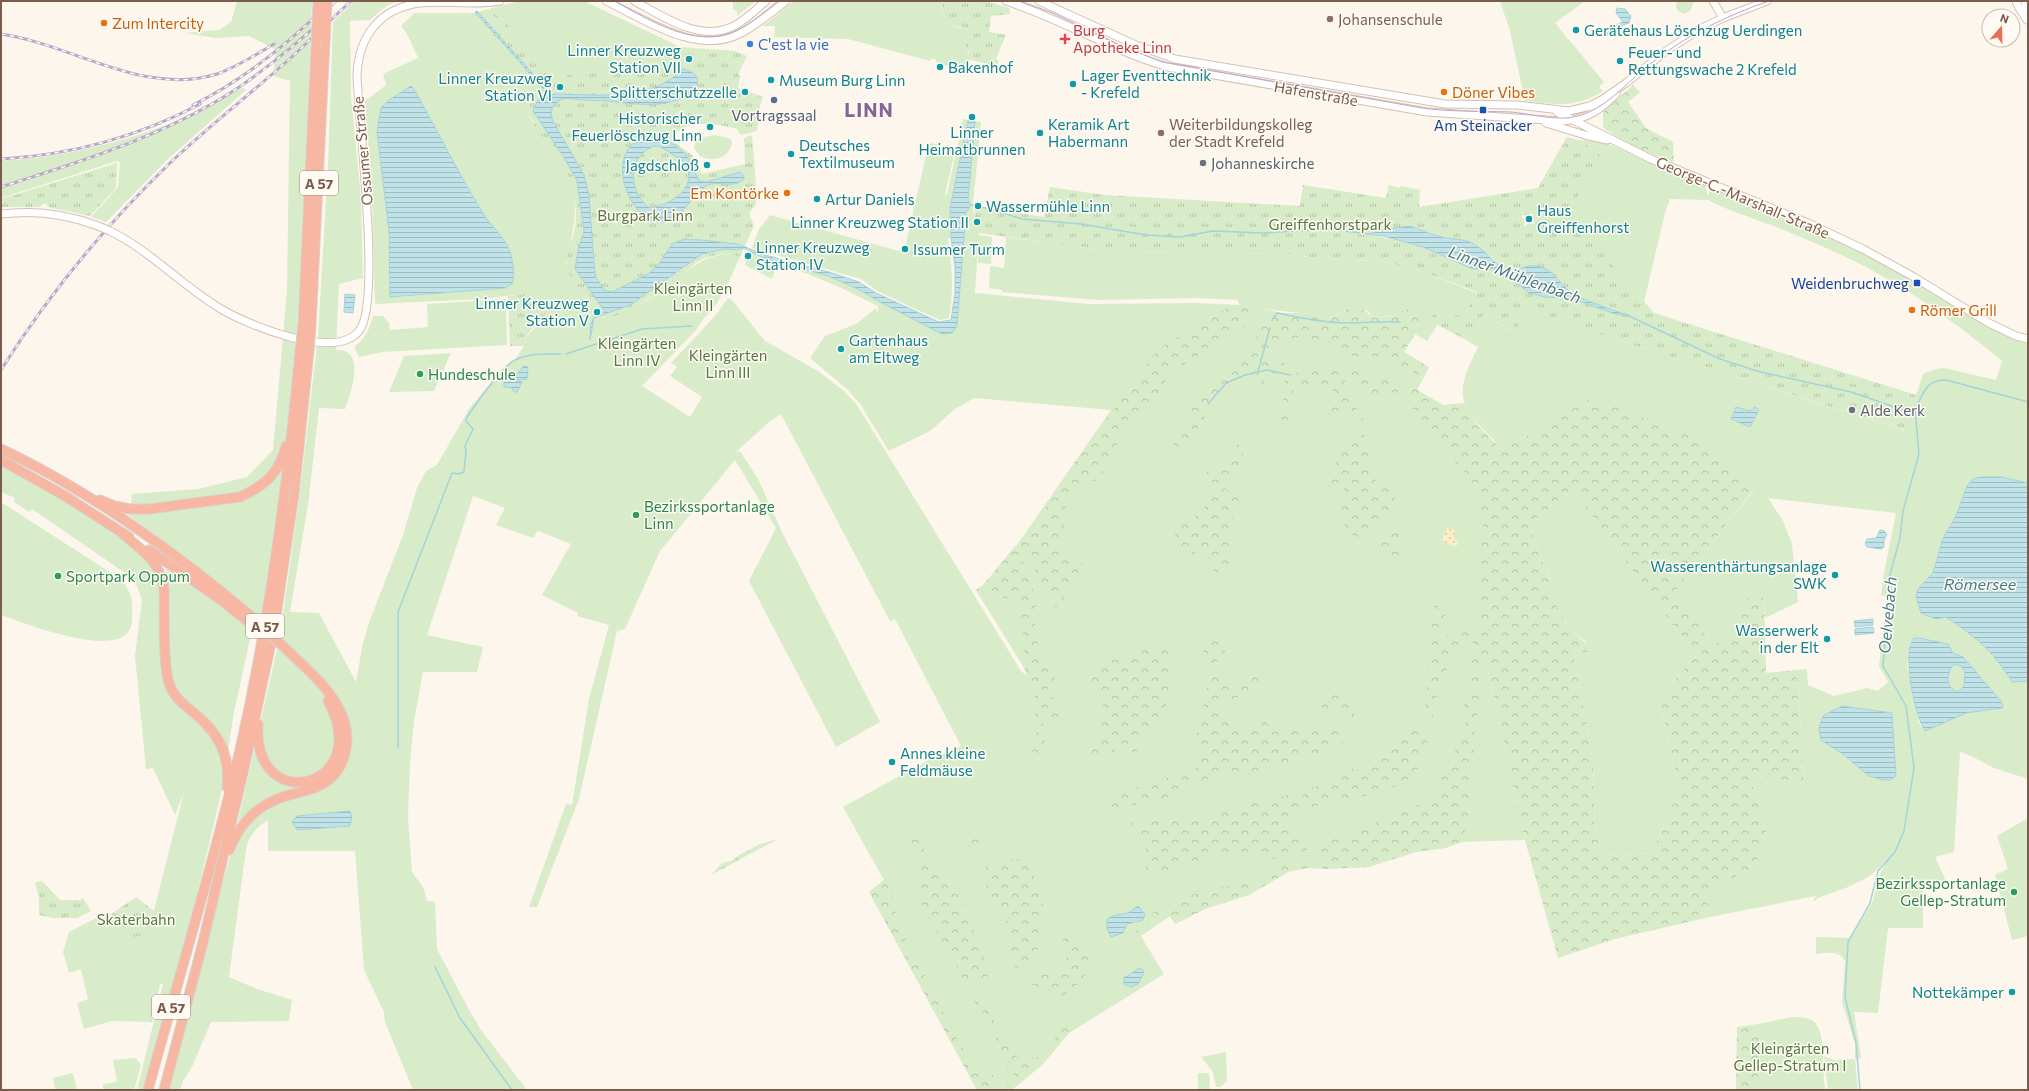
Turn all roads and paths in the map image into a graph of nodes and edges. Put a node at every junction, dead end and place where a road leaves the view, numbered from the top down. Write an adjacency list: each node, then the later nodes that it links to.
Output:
1 (318, 1): 22 (highway, A 57, bridge)
2 (327, 1): 22 (highway, A 57, bridge)
3 (500, 1): 21 (main road, Ossumer Straße, bridge)
4 (606, 1): 7 (main road)
5 (634, 1): 6 (main road)
6 (766, 1)
7 (786, 1)
8 (1006, 1): 18 (main road, Hafenstraße)
9 (1039, 1): 17 (main road, Hafenstraße)
10 (1713, 1): 14 (main road)
11 (1767, 1): 14 (main road, Hafenstraße)
12 (2016, 1): 15 (main road)
13 (2025, 1): 15 (main road)
14 (1723, 18): 16 (main road, Hafenstraße)
15 (2028, 21)
16 (1626, 83): 17 (main road, Hafenstraße); 19 (main road, Hafenstraße)
17 (1554, 110): 19 (main road, George-C.-Marshall-Straße)
18 (1527, 118): 19 (main road, Hafenstraße); 20 (main road)
19 (1577, 120): 20 (main road, George-C.-Marshall-Straße)
20 (1615, 142): 23 (main road, George-C.-Marshall-Straße)
21 (1, 214)
22 (307, 324): 24 (highway, A 57, bridge)
23 (2028, 339)
24 (305, 351): 25 (highway, A 57); 32 (highway, A 57)
25 (294, 424): 28 (highway); 33 (highway, A 57)
26 (1, 449): 28 (highway)
27 (1, 460): 29 (highway)
28 (58, 479): 30 (highway)
29 (123, 534): 30 (highway); 33 (highway)
30 (251, 620): 31 (highway, bridge)
31 (284, 651): 32 (highway); 34 (highway)
32 (259, 699): 34 (highway, A 57)
33 (220, 826): 35 (highway, A 57)
34 (212, 903): 36 (highway, A 57)
35 (148, 1090)
36 (164, 1090)

